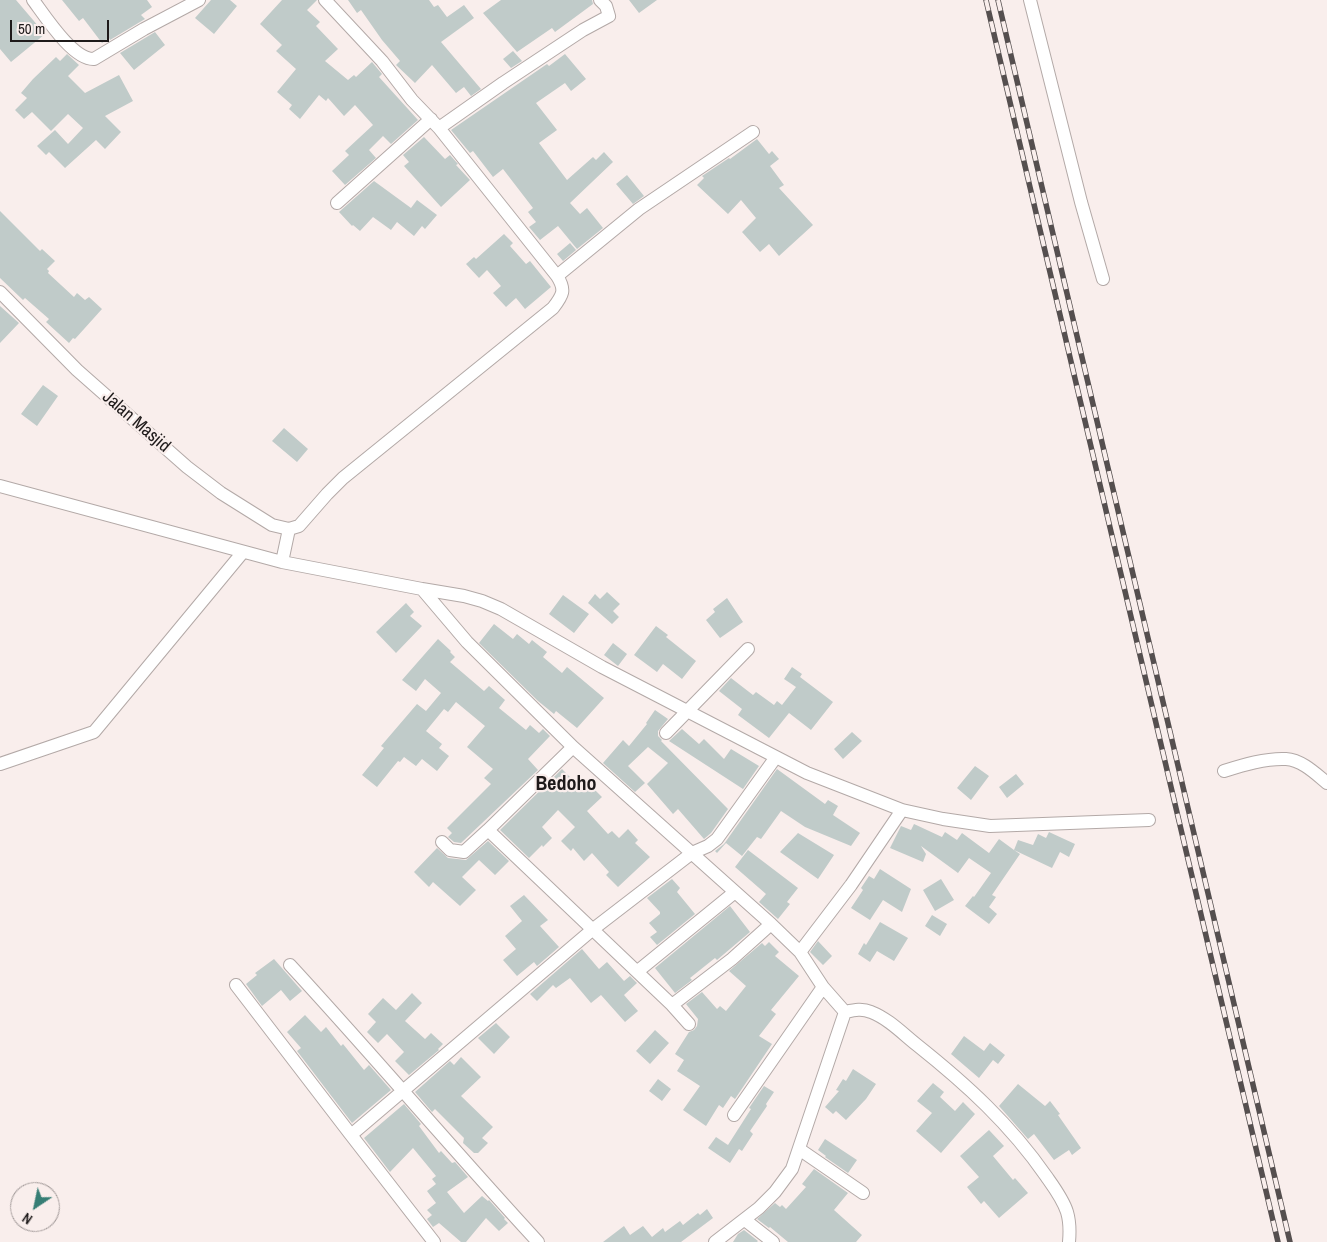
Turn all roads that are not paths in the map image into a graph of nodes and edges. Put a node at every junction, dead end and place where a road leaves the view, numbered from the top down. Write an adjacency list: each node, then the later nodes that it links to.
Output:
1 (33, 0): 2 (street)
2 (199, 0)
3 (325, 0): 6 (street)
4 (1030, 0): 10 (street)
5 (607, 2): 6 (street)
6 (435, 123): 8 (street); 9 (street)
7 (753, 132): 9 (street)
8 (337, 203)
9 (557, 276): 13 (street)
10 (1103, 279)
11 (0, 292): 13 (street, Jalan Masjid)
12 (0, 486): 14 (street)
13 (289, 528): 15 (street)
14 (243, 552): 15 (street); 22 (street)
15 (284, 554): 16 (street)
16 (422, 589): 18 (street); 20 (street)
17 (748, 649): 18 (street)
18 (686, 711): 19 (street); 21 (street)
19 (666, 733)
20 (573, 747): 27 (street); 29 (street)
21 (776, 758): 25 (street); 29 (street)
22 (0, 764)
23 (1224, 770): 24 (street)
24 (1327, 783)
25 (902, 810): 26 (street); 33 (street)
26 (1150, 820)
27 (488, 830): 28 (street); 32 (street)
28 (442, 842)
29 (692, 853): 30 (street); 32 (street)
30 (735, 892): 31 (street); 35 (street)
31 (771, 924): 33 (street); 38 (street)
32 (592, 930): 35 (street); 41 (street)
33 (800, 952): 37 (street)
34 (290, 965): 41 (street)
35 (638, 971): 38 (street)
36 (236, 984): 43 (street)
37 (823, 987): 39 (street); 42 (street)
38 (672, 1005): 40 (street)
39 (845, 1012): 44 (street); 51 (street)
40 (689, 1024)
41 (404, 1092): 43 (street); 48 (street)
42 (734, 1115)
43 (351, 1135): 47 (street)
44 (799, 1150): 45 (street); 46 (street)
45 (863, 1193)
46 (744, 1220): 49 (street); 50 (street)
47 (434, 1242)
48 (538, 1242)
49 (715, 1242)
50 (773, 1242)
51 (1069, 1242)

